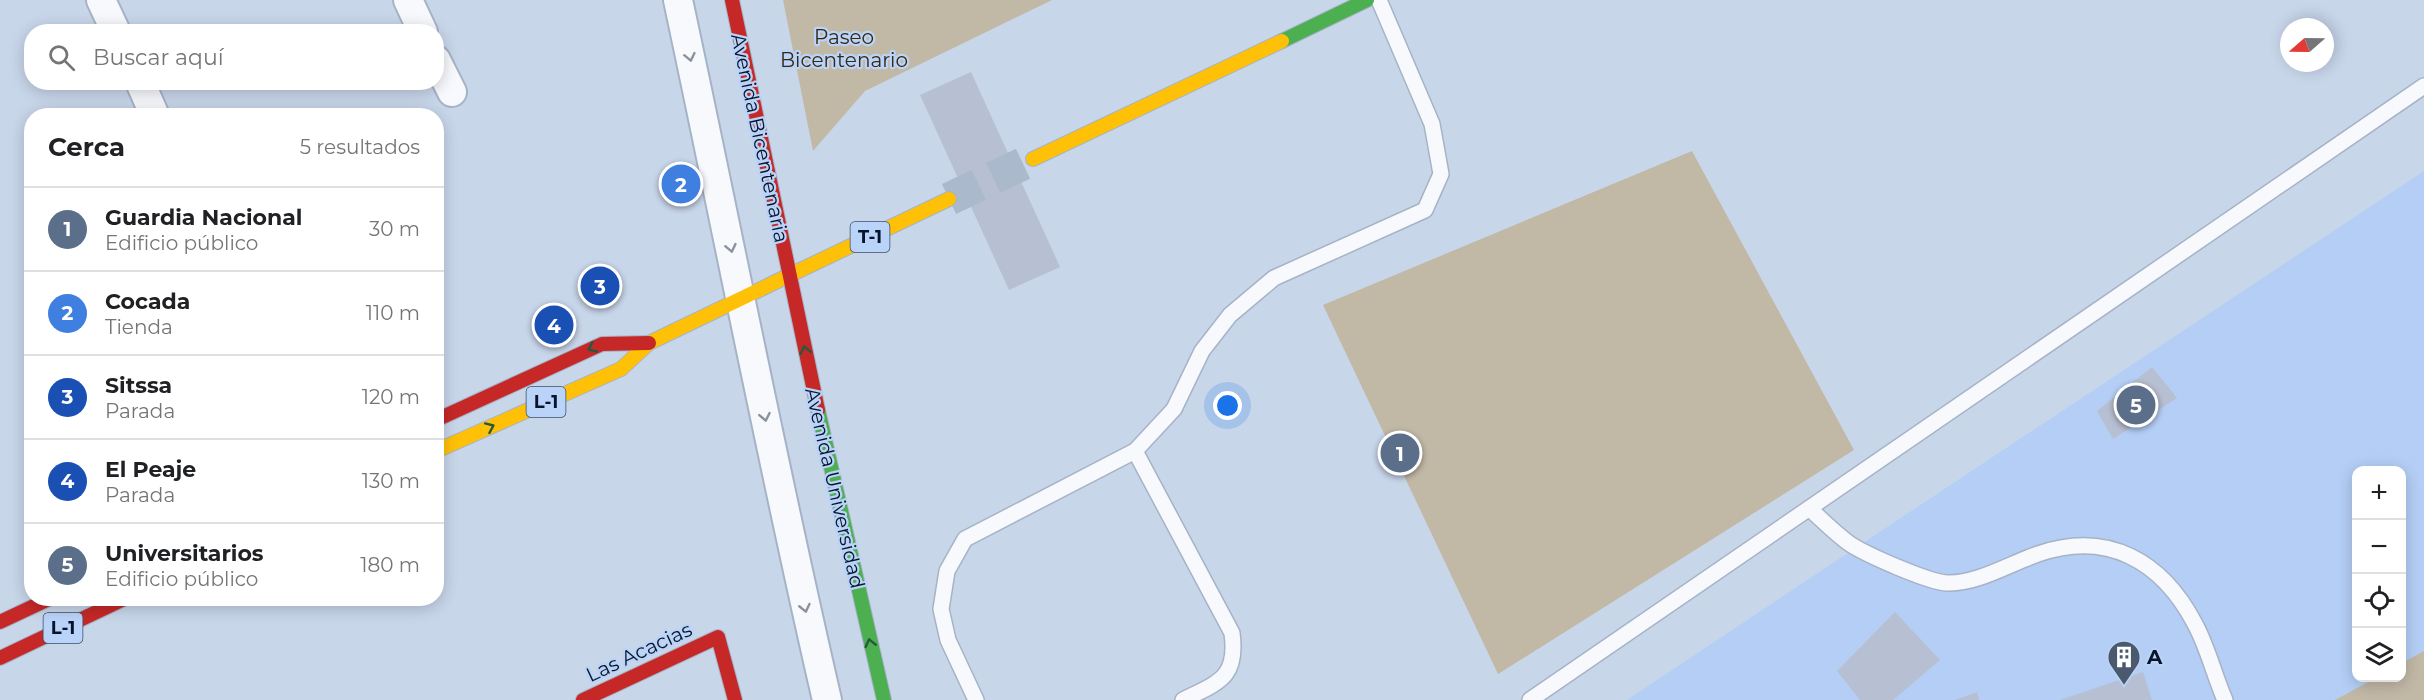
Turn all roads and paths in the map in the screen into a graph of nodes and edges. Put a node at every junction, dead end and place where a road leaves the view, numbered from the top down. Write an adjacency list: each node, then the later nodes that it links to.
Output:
1 (101, 0): 7 (street)
2 (408, 0): 8 (street)
3 (678, 0): 17 (street, one-way to 17)
4 (732, 0): 16 (main road, Avenida Bicentenaria)
5 (1366, 0): 14 (main road)
6 (1379, 0): 21 (lane)
7 (112, 24)
8 (419, 24)
9 (444, 76): 12 (street)
10 (2424, 86): 22 (lane)
11 (144, 90): 13 (street)
12 (452, 92)
13 (151, 108)
14 (1033, 159)
15 (949, 199): 16 (main road, T-1)
16 (790, 275): 17 (main road, L-1); 30 (main road, Avenida Universidad, one-way to 16)
17 (742, 298): 18 (main road, L-1); 29 (street, one-way to 29)
18 (649, 343): 19 (main road, L-1, one-way to 19); 20 (main road, L-1, one-way to 18)
19 (444, 416)
20 (444, 447)
21 (1135, 451): 31 (lane); 32 (lane)
22 (1809, 508): 33 (lane); 34 (lane)
23 (34, 606): 25 (main road, L-1)
24 (109, 606): 26 (main road, L-1)
25 (0, 622)
26 (0, 658)
27 (584, 700): 28 (main road, Las Acacias)
28 (735, 700)
29 (827, 700)
30 (884, 700)
31 (976, 700)
32 (1184, 700)
33 (1530, 700)
34 (2225, 700)

